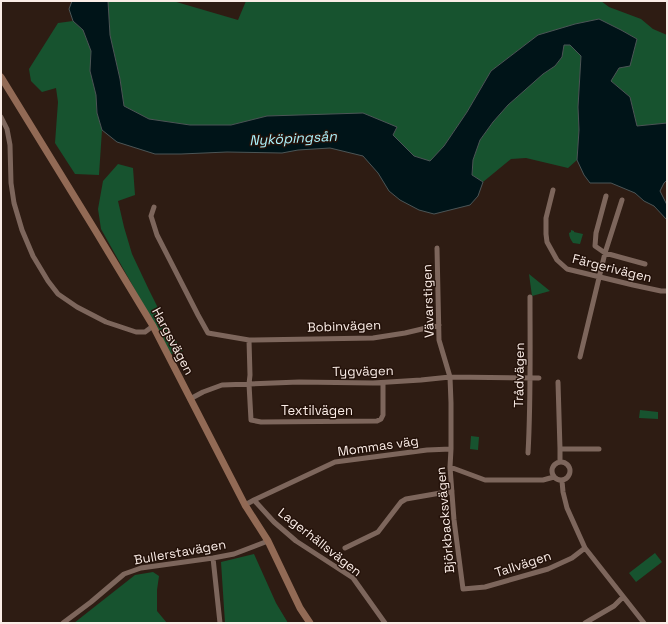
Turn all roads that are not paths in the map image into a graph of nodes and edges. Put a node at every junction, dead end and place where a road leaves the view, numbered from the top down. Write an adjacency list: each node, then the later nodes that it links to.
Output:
1 (1, 77): 14 (street, Hargsvägen)
2 (1, 117): 14 (street)
3 (553, 190): 10 (street, Färgerivägen)
4 (606, 196): 8 (street)
5 (622, 200): 8 (street)
6 (154, 207): 15 (street, Bobinvägen)
7 (437, 248): 13 (street, Vävarstigen)
8 (605, 253): 9 (street); 10 (street)
9 (645, 264)
10 (600, 277): 11 (street, Färgerivägen); 16 (street)
11 (667, 291)
12 (530, 297): 18 (street, Trådvägen)
13 (439, 325): 15 (street, Bobinvägen); 17 (street, Vävarstigen)
14 (153, 326): 23 (street, Hargsvägen)
15 (249, 340): 22 (street)
16 (580, 357)
17 (450, 377): 18 (street, Tygvägen); 21 (street, Tygvägen); 24 (street, Vävarstigen)
18 (530, 378): 19 (street, Tygvägen); 27 (street, Trådvägen)
19 (539, 378)
20 (558, 382): 25 (street)
21 (384, 383): 22 (street, Tygvägen); 22 (street, Textilvägen)
22 (249, 384): 23 (street, Tygvägen)
23 (190, 399): 34 (street, Hargsvägen)
24 (451, 449): 29 (street, Björkbacksvägen); 33 (street, Mommas väg)
25 (560, 449): 26 (street); 28 (street)
26 (598, 449)
27 (528, 453)
28 (560, 462): 30 (street); 31 (street)
29 (450, 467): 30 (street); 32 (street, Björkbacksvägen)
30 (554, 477): 31 (street)
31 (562, 480): 37 (street)
32 (452, 491): 36 (street); 39 (street, Björkbacksvägen)
33 (254, 500): 34 (street, Mommas väg); 44 (street, Lagerhällsvägen)
34 (245, 505): 35 (street, Hargsvägen)
35 (268, 541): 38 (street, Bullerstavägen); 43 (street, Hargsvägen)
36 (345, 548)
37 (585, 548): 39 (street, Tallvägen); 40 (street)
38 (213, 558): 41 (street, Bullerstavägen); 42 (street)
39 (463, 589)
40 (623, 597): 45 (street); 46 (street)
41 (63, 623)
42 (220, 623)
43 (310, 623)
44 (385, 623)
45 (585, 623)
46 (644, 623)

